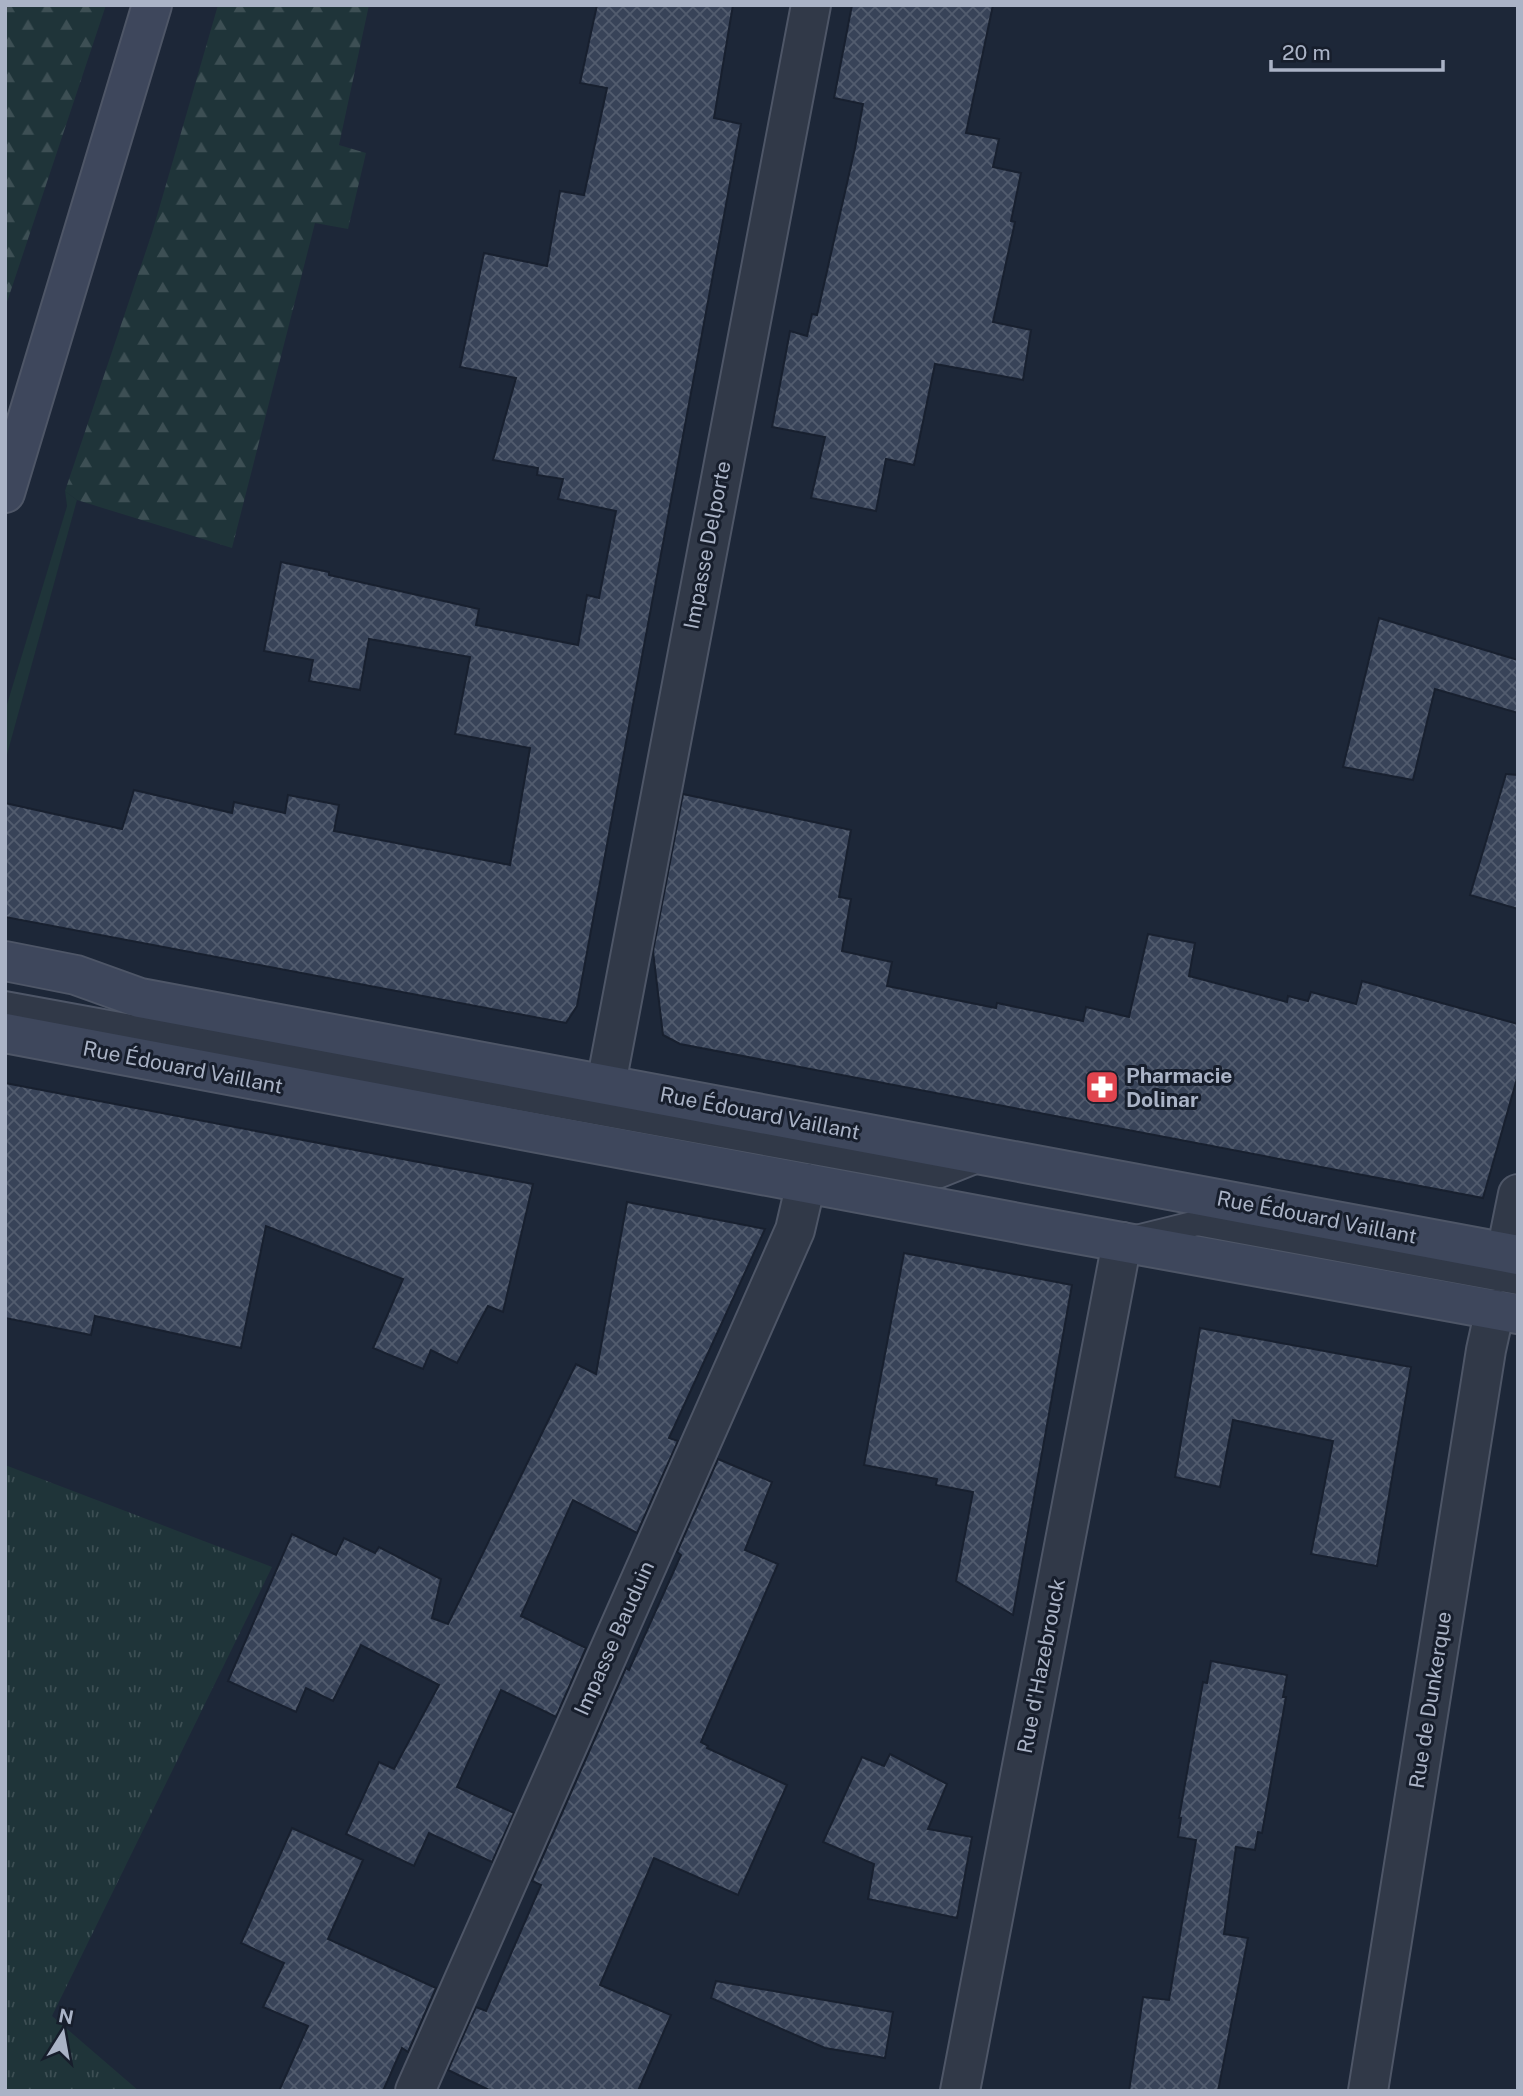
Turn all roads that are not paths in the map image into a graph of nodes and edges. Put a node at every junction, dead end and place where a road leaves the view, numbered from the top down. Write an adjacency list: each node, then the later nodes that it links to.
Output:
1 (152, 5): 3 (main road)
2 (811, 5): 7 (street, Impasse Delporte)
3 (5, 493)
4 (5, 961): 7 (main road, Rue Édouard Vaillant)
5 (5, 1004): 8 (lane)
6 (5, 1033): 9 (main road, Rue Édouard Vaillant)
7 (606, 1084): 8 (main road, Rue Édouard Vaillant)
8 (989, 1156): 12 (main road, Rue Édouard Vaillant)
9 (806, 1183): 11 (main road, Rue Édouard Vaillant); 13 (street, Impasse Bauduin)
10 (1518, 1195): 12 (street, Rue de Dunkerque)
11 (1122, 1242): 12 (main road, Rue Édouard Vaillant); 14 (street, Rue d'Hazebrouck)
12 (1511, 1283): 15 (street, Rue de Dunkerque)
13 (415, 2091)
14 (960, 2091)
15 (1368, 2091)

